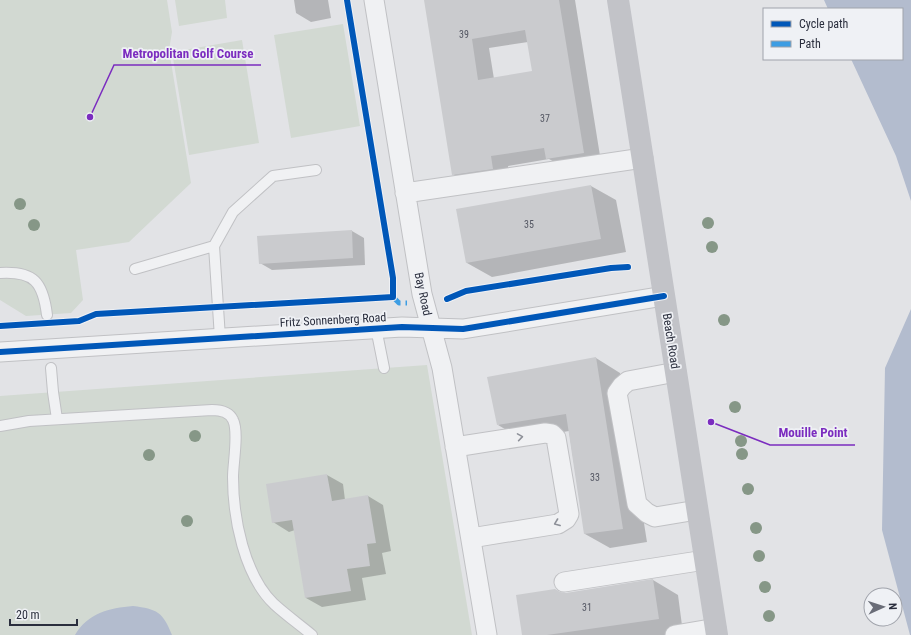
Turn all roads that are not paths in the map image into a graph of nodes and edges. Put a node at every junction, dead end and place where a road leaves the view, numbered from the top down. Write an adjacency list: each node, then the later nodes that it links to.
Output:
1 (374, 0): 5 (street, Bay Road)
2 (618, 0): 3 (street, Beach Road)
3 (643, 158): 5 (street); 9 (street, Beach Road)
4 (316, 170): 6 (lane)
5 (405, 193): 12 (street, Bay Road)
6 (214, 246): 7 (lane); 13 (lane)
7 (135, 269)
8 (0, 273): 10 (lane)
9 (664, 296): 12 (street, Fritz Sonnenberg Road); 17 (street, Beach Road)
10 (47, 315)
11 (376, 328): 12 (street, Fritz Sonnenberg Road); 13 (street, Fritz Sonnenberg Road); 16 (lane)
12 (431, 328): 20 (street, Bay Road)
13 (220, 338): 14 (street, Fritz Sonnenberg Road)
14 (0, 352)
15 (51, 368): 18 (lane)
16 (384, 368)
17 (676, 372): 21 (street, Beach Road); 21 (street)
18 (57, 419): 19 (lane); 26 (lane)
19 (0, 426)
20 (456, 447): 22 (street, Bay Road); 22 (street, one-way to 22)
21 (697, 510): 23 (street, Beach Road)
22 (471, 538): 27 (street, Bay Road)
23 (705, 560): 24 (street); 25 (street, Beach Road)
24 (564, 582)
25 (716, 631): 28 (street)
26 (312, 635)
27 (487, 635)
28 (675, 635)

